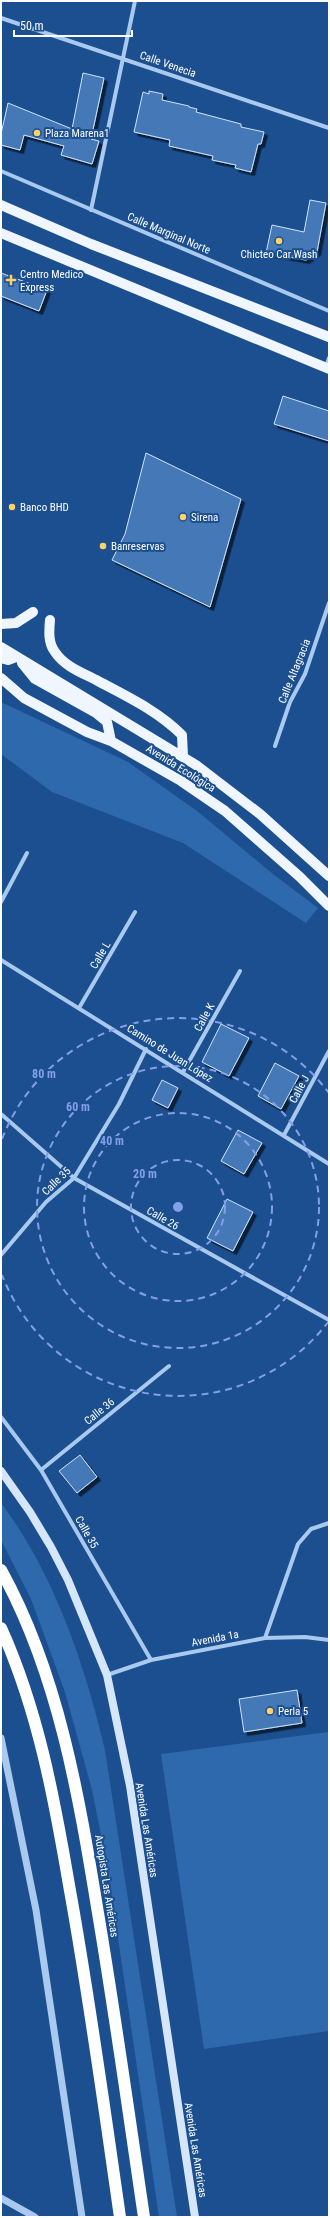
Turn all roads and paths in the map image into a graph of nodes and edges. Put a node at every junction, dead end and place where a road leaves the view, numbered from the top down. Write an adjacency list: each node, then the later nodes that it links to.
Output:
1 (135, 1): 3 (street)
2 (1, 18): 3 (street, Calle Venecia)
3 (124, 59): 4 (street, Calle Venecia); 7 (street)
4 (329, 128)
5 (1, 171): 7 (street, Calle Marginal Norte)
6 (1, 205): 10 (main road)
7 (91, 210): 9 (street, Calle Marginal Norte)
8 (1, 233): 11 (main road)
9 (329, 310)
10 (329, 338)
11 (328, 364)
12 (329, 603): 21 (street, Calle Altagracia)
13 (33, 612): 15 (main road)
14 (50, 620): 22 (main road)
15 (1, 624)
16 (1, 647): 17 (main road, Avenida Ecológica)
17 (16, 657): 18 (main road); 20 (main road); 22 (main road, Avenida Ecológica)
18 (1, 658)
19 (1, 678): 20 (main road, Avenida Ecológica)
20 (111, 742): 26 (main road, Avenida Ecológica)
21 (275, 746)
22 (183, 757): 24 (main road, Avenida Ecológica)
23 (27, 853): 25 (street)
24 (329, 876)
25 (1, 902)
26 (329, 906)
27 (136, 912): 30 (street, Calle L)
28 (1, 960): 30 (street, Camino de Juan López)
29 (240, 970): 33 (street, Calle K)
30 (79, 1008): 31 (street, Camino de Juan López)
31 (146, 1049): 33 (street, Camino de Juan López); 37 (street, Calle 35)
32 (329, 1051): 35 (street, Calle J)
33 (183, 1072): 35 (street, Camino de Juan López)
34 (1, 1114): 37 (street, Calle 26)
35 (284, 1135): 36 (street, Camino de Juan López)
36 (329, 1164)
37 (74, 1178): 38 (street, Calle 35); 39 (street, Calle 26)
38 (1, 1255)
39 (329, 1320)
40 (169, 1366): 42 (street, Calle 36)
41 (1, 1417): 42 (street, Calle 35)
42 (41, 1470): 49 (street, Calle 35)
43 (1, 1471): 50 (main road, Avenida Las Américas)
44 (329, 1523): 47 (street)
45 (1, 1570): 56 (highway, Autopista Las Américas)
46 (1, 1628): 55 (highway)
47 (265, 1638): 48 (street, Avenida 1a); 49 (street, Avenida 1a)
48 (329, 1640)
49 (151, 1660): 50 (street, Avenida 1a)
50 (107, 1675): 57 (main road, Avenida Las Américas)
51 (1, 1738): 54 (street)
52 (1, 2198): 53 (street)
53 (35, 2217)
54 (82, 2217)
55 (120, 2217)
56 (144, 2217)
57 (195, 2217)

